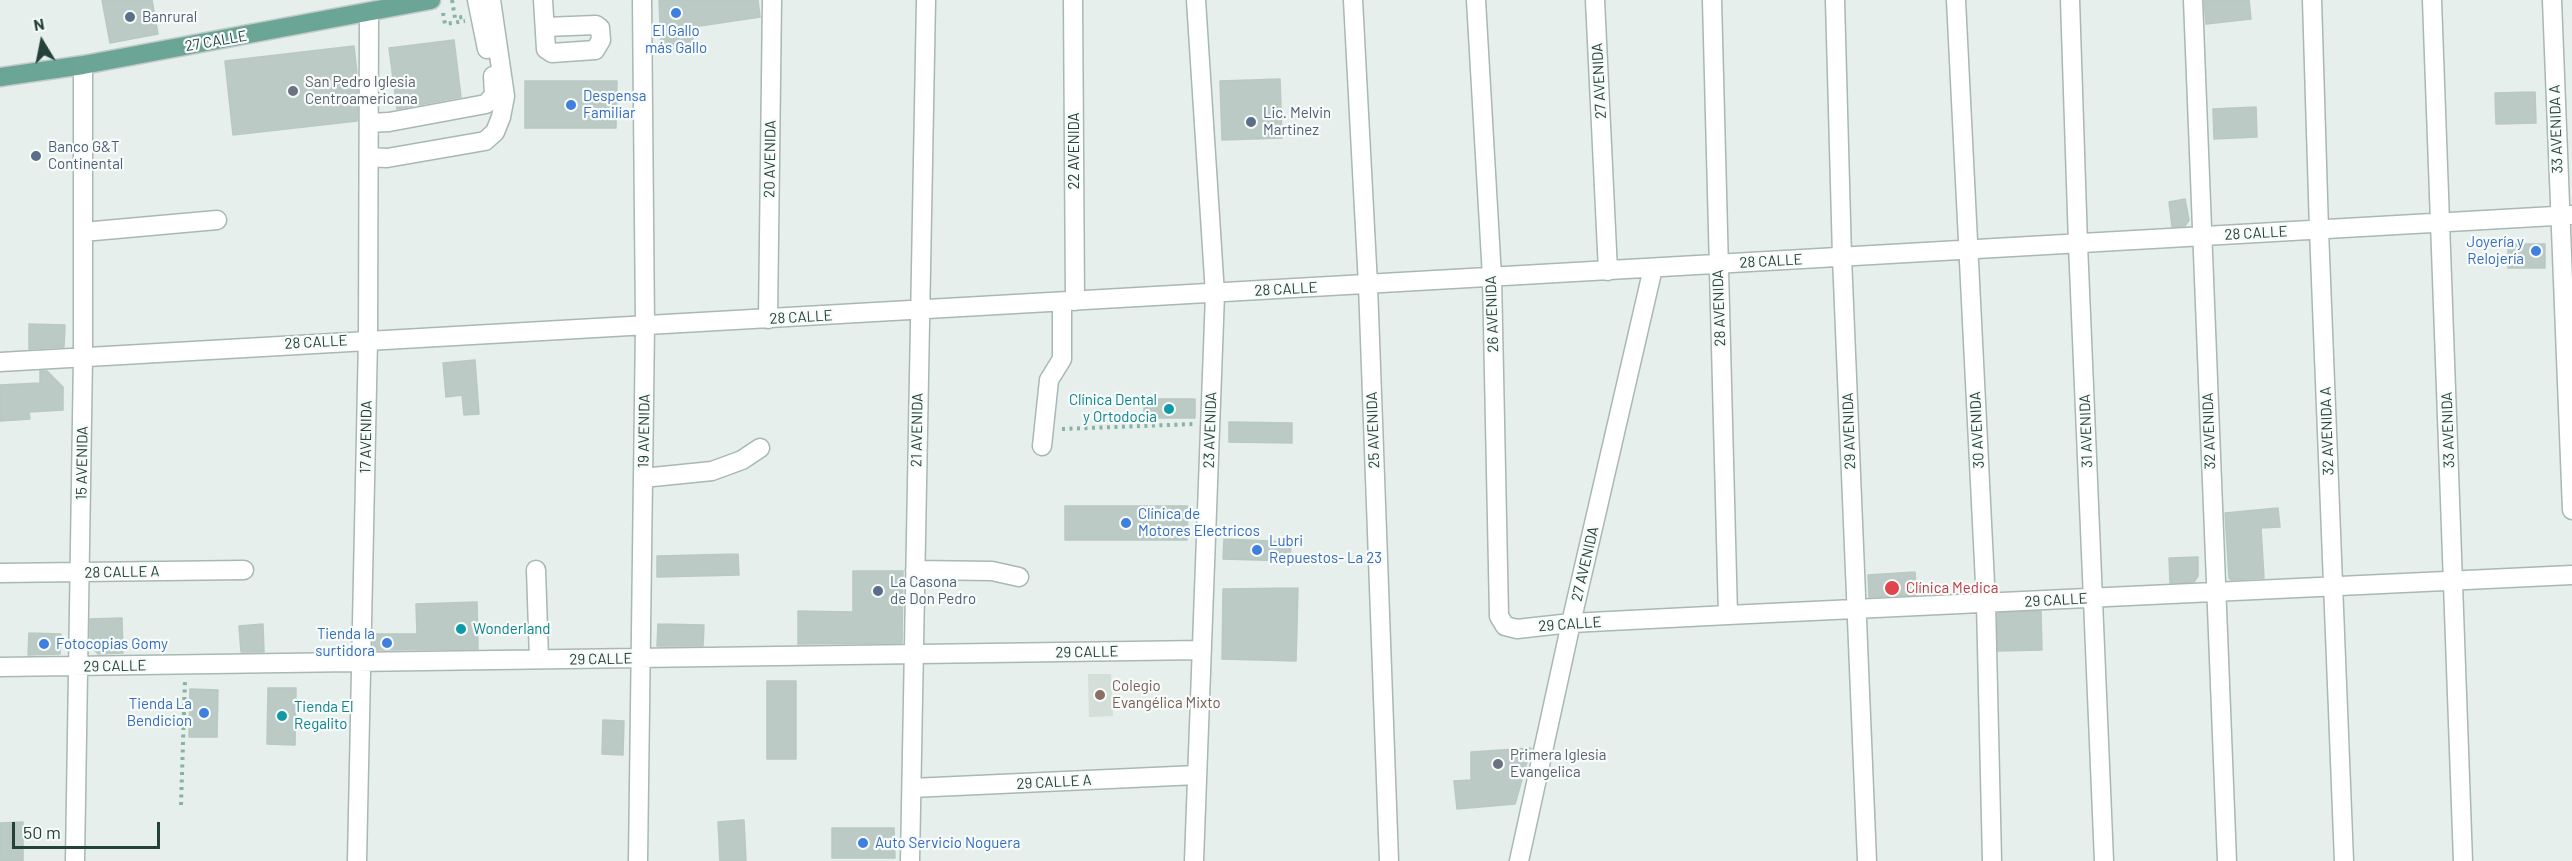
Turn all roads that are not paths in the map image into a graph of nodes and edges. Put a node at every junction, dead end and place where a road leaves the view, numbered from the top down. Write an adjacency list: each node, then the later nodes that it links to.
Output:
1 (431, 0): 21 (main road, 27 CALLE)
2 (477, 0): 25 (street)
3 (491, 0): 26 (street)
4 (543, 0): 22 (street)
5 (642, 0): 45 (street, 19 AVENIDA)
6 (772, 0): 44 (street, 20 AVENIDA)
7 (926, 0): 43 (street, 21 AVENIDA)
8 (1073, 0): 42 (street, 22 AVENIDA)
9 (1196, 0): 41 (street, 23 AVENIDA)
10 (1353, 0): 40 (street, 25 AVENIDA)
11 (1476, 0): 39 (street, 26 AVENIDA)
12 (1595, 0): 38 (street, 27 AVENIDA)
13 (1712, 0): 36 (street, 28 AVENIDA)
14 (1835, 0): 35 (street, 29 AVENIDA)
15 (1956, 0): 34 (street, 30 AVENIDA)
16 (2070, 0): 33 (street, 31 AVENIDA)
17 (2193, 0): 32 (street, 32 AVENIDA)
18 (2312, 0): 30 (street, 32 AVENIDA A)
19 (2432, 0): 29 (street, 33 AVENIDA)
20 (2552, 0): 27 (street, 33 AVENIDA A)
21 (369, 12): 23 (main road, 27 CALLE); 25 (street, 17 AVENIDA)
22 (545, 27)
23 (83, 65): 24 (main road, 27 CALLE); 31 (street, 15 AVENIDA)
24 (0, 78)
25 (369, 123): 26 (street, 17 AVENIDA)
26 (369, 157): 46 (street, 17 AVENIDA)
27 (2566, 215): 29 (street, 28 CALLE); 52 (street, 33 AVENIDA A)
28 (217, 220): 31 (street)
29 (2441, 222): 30 (street, 28 CALLE); 60 (street, 33 AVENIDA)
30 (2319, 230): 32 (street, 28 CALLE); 61 (street, 32 AVENIDA A)
31 (83, 232): 47 (street, 15 AVENIDA)
32 (2201, 237): 33 (street, 28 CALLE); 62 (street, 32 AVENIDA)
33 (2078, 244): 34 (street, 28 CALLE); 63 (street, 31 AVENIDA)
34 (1968, 250): 35 (street, 28 CALLE); 64 (street, 30 AVENIDA)
35 (1842, 257): 36 (street, 28 CALLE); 65 (street, 29 AVENIDA)
36 (1718, 264): 37 (street, 28 CALLE); 66 (street, 28 AVENIDA)
37 (1653, 268): 38 (street, 28 CALLE); 67 (street, 27 AVENIDA)
38 (1608, 271): 39 (street, 28 CALLE)
39 (1492, 278): 40 (street, 28 CALLE); 68 (street, 26 AVENIDA)
40 (1368, 285): 41 (street, 28 CALLE); 83 (street, 25 AVENIDA)
41 (1215, 294): 42 (street, 28 CALLE); 69 (street, 23 AVENIDA)
42 (1069, 302): 43 (street, 28 CALLE); 49 (street, 22 AVENIDA)
43 (919, 310): 44 (street, 28 CALLE); 55 (street, 21 AVENIDA)
44 (768, 319): 45 (street, 28 CALLE)
45 (645, 325): 46 (street, 28 CALLE); 51 (street, 19 AVENIDA)
46 (368, 339): 47 (street, 28 CALLE); 73 (street, 17 AVENIDA)
47 (83, 357): 48 (street, 28 CALLE); 57 (street, 15 AVENIDA)
48 (0, 362)
49 (1042, 446)
50 (760, 448): 51 (street)
51 (643, 478): 71 (street, 19 AVENIDA)
52 (2572, 510)
53 (244, 570): 57 (street, 28 CALLE A)
54 (536, 570): 72 (street)
55 (915, 570): 59 (street); 70 (street, 21 AVENIDA)
56 (0, 573): 57 (street, 28 CALLE A)
57 (80, 573): 74 (street, 15 AVENIDA)
58 (2572, 575): 60 (street, 29 CALLE)
59 (1019, 577)
60 (2453, 581): 61 (street, 29 CALLE); 90 (street, 33 AVENIDA)
61 (2333, 587): 62 (street, 29 CALLE); 89 (street, 32 AVENIDA A)
62 (2216, 592): 63 (street, 29 CALLE); 88 (street, 32 AVENIDA)
63 (2093, 598): 64 (street, 29 CALLE); 87 (street, 31 AVENIDA)
64 (1986, 603): 65 (street, 29 CALLE); 86 (street, 30 AVENIDA)
65 (1856, 609): 66 (street, 29 CALLE); 85 (street, 29 AVENIDA)
66 (1728, 615): 67 (street, 29 CALLE)
67 (1571, 623): 68 (street, 29 CALLE); 84 (street, 27 AVENIDA)
68 (1504, 626)
69 (1202, 650): 70 (street, 29 CALLE); 76 (street, 23 AVENIDA)
70 (914, 654): 71 (street, 29 CALLE); 77 (street, 21 AVENIDA)
71 (640, 658): 72 (street, 29 CALLE); 80 (street, 19 AVENIDA)
72 (539, 660): 73 (street, 29 CALLE)
73 (362, 662): 74 (street, 29 CALLE); 79 (street, 17 AVENIDA)
74 (78, 666): 75 (street, 29 CALLE); 78 (street, 15 AVENIDA)
75 (0, 667)
76 (1197, 775): 77 (street, 29 CALLE A); 82 (street, 23 AVENIDA)
77 (912, 788): 81 (street, 21 AVENIDA)
78 (75, 861)
79 (357, 861)
80 (638, 861)
81 (910, 861)
82 (1194, 861)
83 (1389, 861)
84 (1519, 861)
85 (1867, 861)
86 (1992, 861)
87 (2104, 861)
88 (2227, 861)
89 (2344, 861)
90 (2463, 861)

